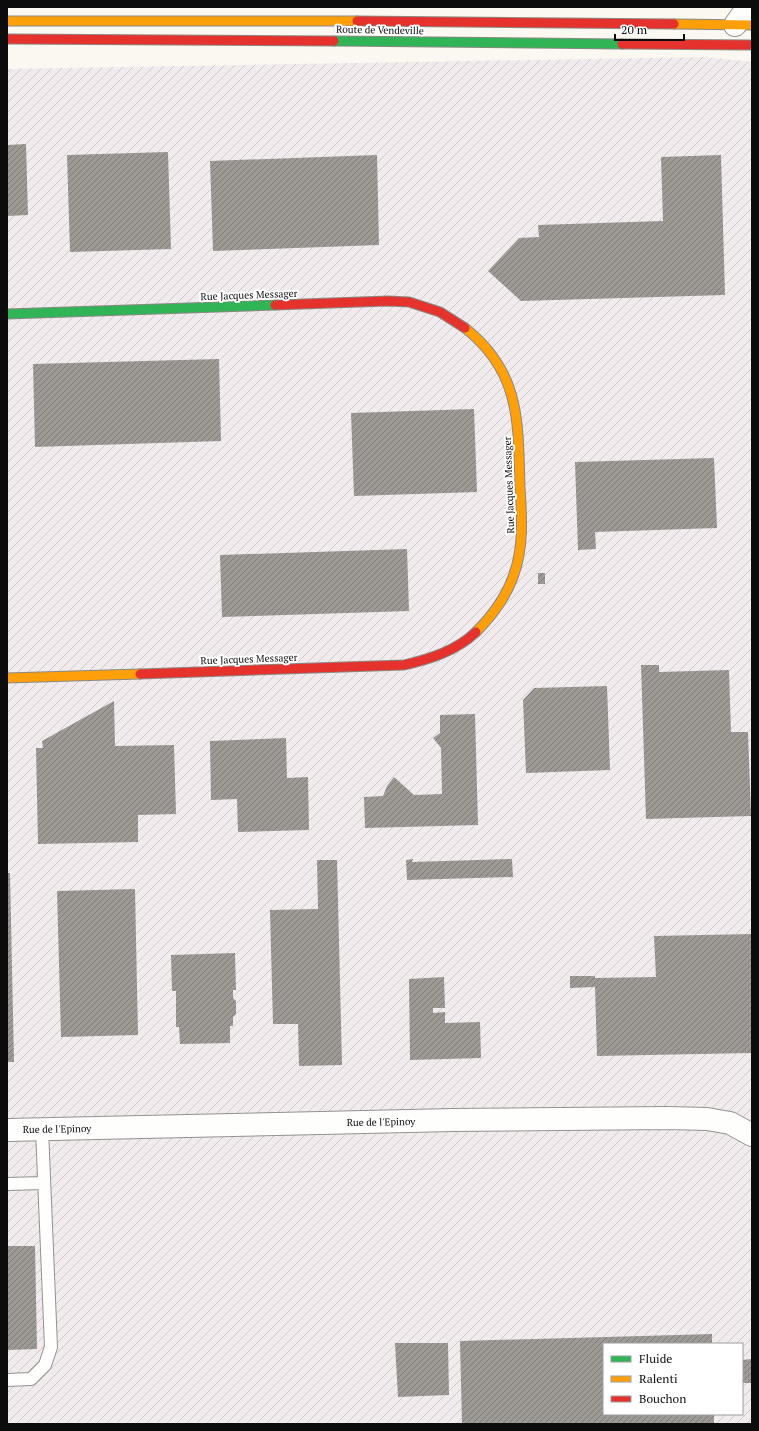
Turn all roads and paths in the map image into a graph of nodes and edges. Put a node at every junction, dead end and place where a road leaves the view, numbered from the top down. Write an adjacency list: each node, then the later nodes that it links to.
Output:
1 (748, 7): 3 (street)
2 (7, 20): 3 (main road, Route de Vendeville)
3 (744, 25)
4 (7, 39): 5 (main road, Route de Vendeville)
5 (752, 45)
6 (7, 314): 7 (main road, Rue Jacques Messager)
7 (7, 678)
8 (42, 1129): 9 (street, Rue de l'Epinoy); 10 (street, Rue de l'Epinoy); 11 (lane)
9 (7, 1130)
10 (750, 1132)
11 (44, 1183): 12 (lane); 13 (lane)
12 (7, 1184)
13 (7, 1380)

